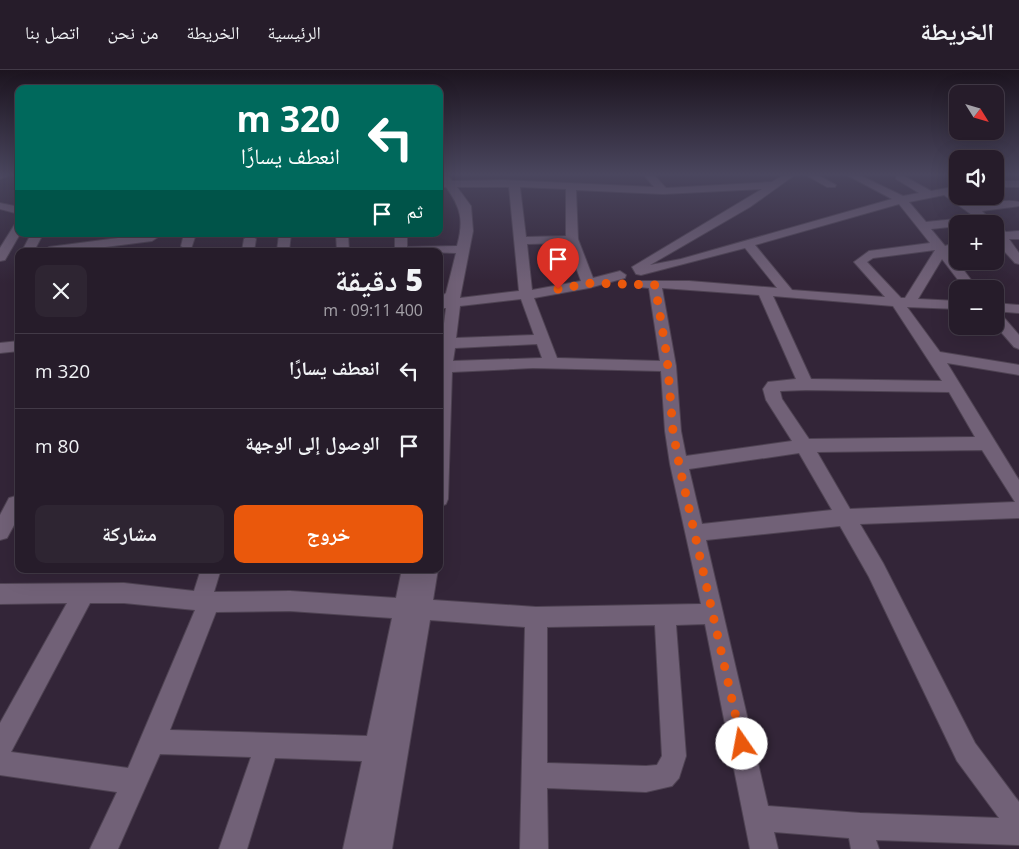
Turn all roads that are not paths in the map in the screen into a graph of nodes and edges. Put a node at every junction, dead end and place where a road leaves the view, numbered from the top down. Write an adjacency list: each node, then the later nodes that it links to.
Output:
1 (466, 210): 25 (street)
2 (517, 210): 19 (street)
3 (573, 210): 18 (street)
4 (733, 210): 30 (street)
5 (866, 210): 20 (street)
6 (910, 210): 10 (street)
7 (15, 212): 8 (street)
8 (0, 214)
9 (949, 224): 10 (street)
10 (922, 226): 24 (street)
11 (15, 228): 13 (street)
12 (15, 231): 28 (street)
13 (0, 232)
14 (1004, 234): 15 (street)
15 (1019, 234)
16 (124, 237): 17 (street)
17 (110, 238): 23 (street)
18 (572, 239): 19 (street); 32 (street)
19 (520, 240): 35 (street)
20 (748, 244): 30 (street); 34 (street)
21 (1004, 244): 29 (street)
22 (949, 247): 24 (street)
23 (75, 248)
24 (939, 248): 31 (street); 36 (street); 36 (street)
25 (464, 249): 26 (street); 37 (street)
26 (443, 250)
27 (15, 255): 28 (street)
28 (0, 257)
29 (1019, 260)
30 (638, 279): 32 (street); 33 (street); 49 (street)
31 (965, 280)
32 (591, 284): 35 (street)
33 (764, 292): 34 (street); 52 (street)
34 (788, 294): 36 (street)
35 (526, 295): 37 (street); 42 (street)
36 (903, 302): 38 (street); 47 (street)
37 (445, 304): 43 (street)
38 (949, 305)
39 (1004, 307): 40 (street)
40 (1019, 308)
41 (1004, 326): 44 (street)
42 (543, 339): 43 (street); 48 (street)
43 (443, 344): 50 (street)
44 (1019, 344)
45 (15, 346): 46 (street)
46 (0, 348)
47 (935, 356): 51 (street); 53 (street)
48 (552, 364): 49 (street); 50 (street)
49 (668, 366): 57 (street)
50 (445, 367): 54 (street)
51 (1019, 370)
52 (806, 384): 53 (street); 56 (street)
53 (955, 387): 55 (street)
54 (443, 407)
55 (987, 443): 56 (street); 58 (street)
56 (804, 446): 57 (street); 61 (street)
57 (679, 464): 63 (street)
58 (1019, 496)
59 (12, 504): 62 (street)
60 (1019, 510): 61 (street)
61 (845, 518): 63 (street); 82 (street)
62 (0, 532)
63 (695, 533): 71 (street)
64 (210, 573): 69 (street)
65 (412, 573): 70 (street)
66 (426, 573): 70 (street)
67 (84, 593): 68 (street); 69 (street); 76 (street)
68 (0, 594)
69 (205, 602): 70 (street); 74 (street)
70 (412, 610): 73 (street); 77 (street)
71 (713, 614): 72 (street); 81 (street)
72 (665, 615): 73 (street); 79 (street)
73 (536, 617): 79 (street)
74 (153, 742): 75 (street); 80 (street)
75 (268, 745): 77 (street); 86 (street)
76 (0, 747)
77 (387, 749): 87 (street); 88 (street)
78 (0, 763): 80 (street)
79 (534, 776): 89 (street)
80 (134, 782): 85 (street)
81 (758, 818): 84 (street); 90 (street)
82 (1019, 824)
83 (1019, 832): 84 (street)
84 (863, 838)
85 (104, 849)
86 (233, 849)
87 (357, 849)
88 (378, 849)
89 (534, 849)
90 (764, 849)

